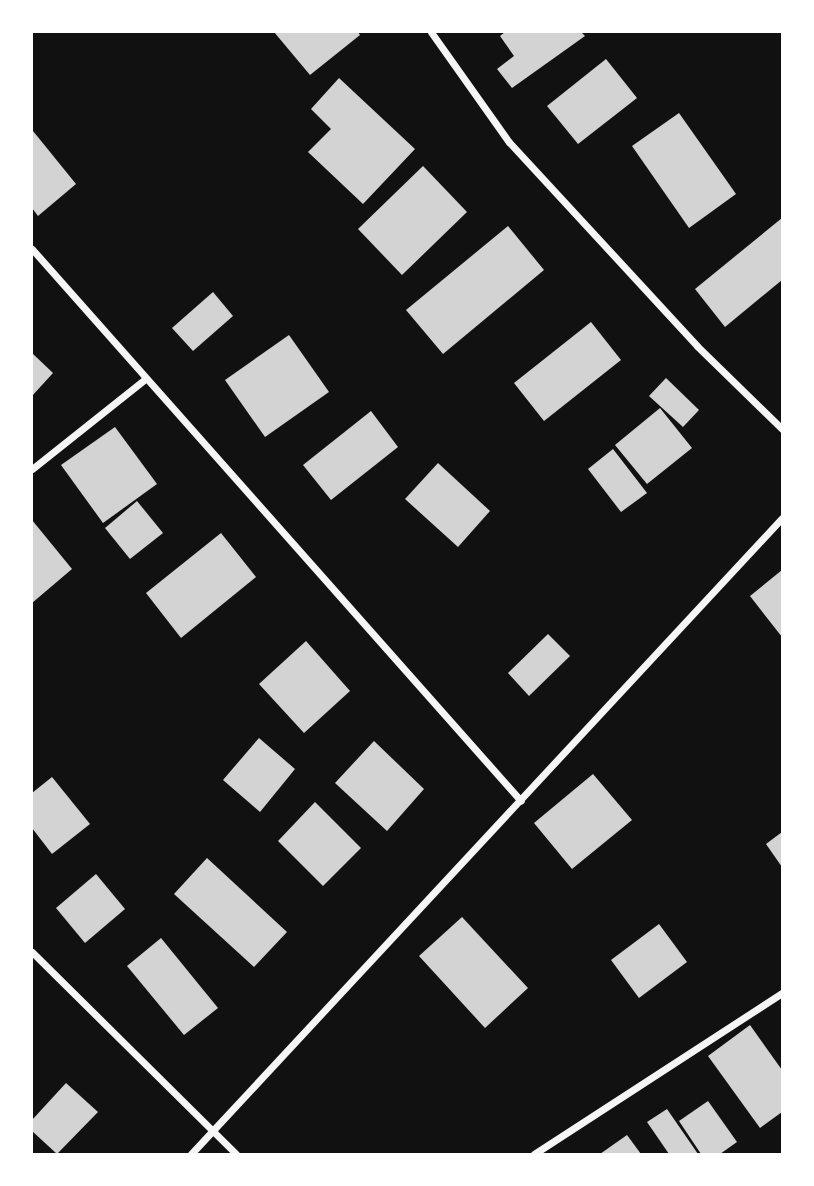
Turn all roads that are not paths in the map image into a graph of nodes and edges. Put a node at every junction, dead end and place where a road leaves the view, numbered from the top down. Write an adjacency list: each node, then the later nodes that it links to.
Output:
1 (431, 32): 4 (street)
2 (32, 249): 3 (street)
3 (144, 380): 5 (street); 7 (street)
4 (782, 429)
5 (32, 469)
6 (782, 517): 7 (street)
7 (521, 801): 10 (street)
8 (32, 952): 10 (street)
9 (782, 993): 13 (street)
10 (212, 1133): 11 (street); 12 (street)
11 (191, 1154)
12 (236, 1154)
13 (534, 1154)

